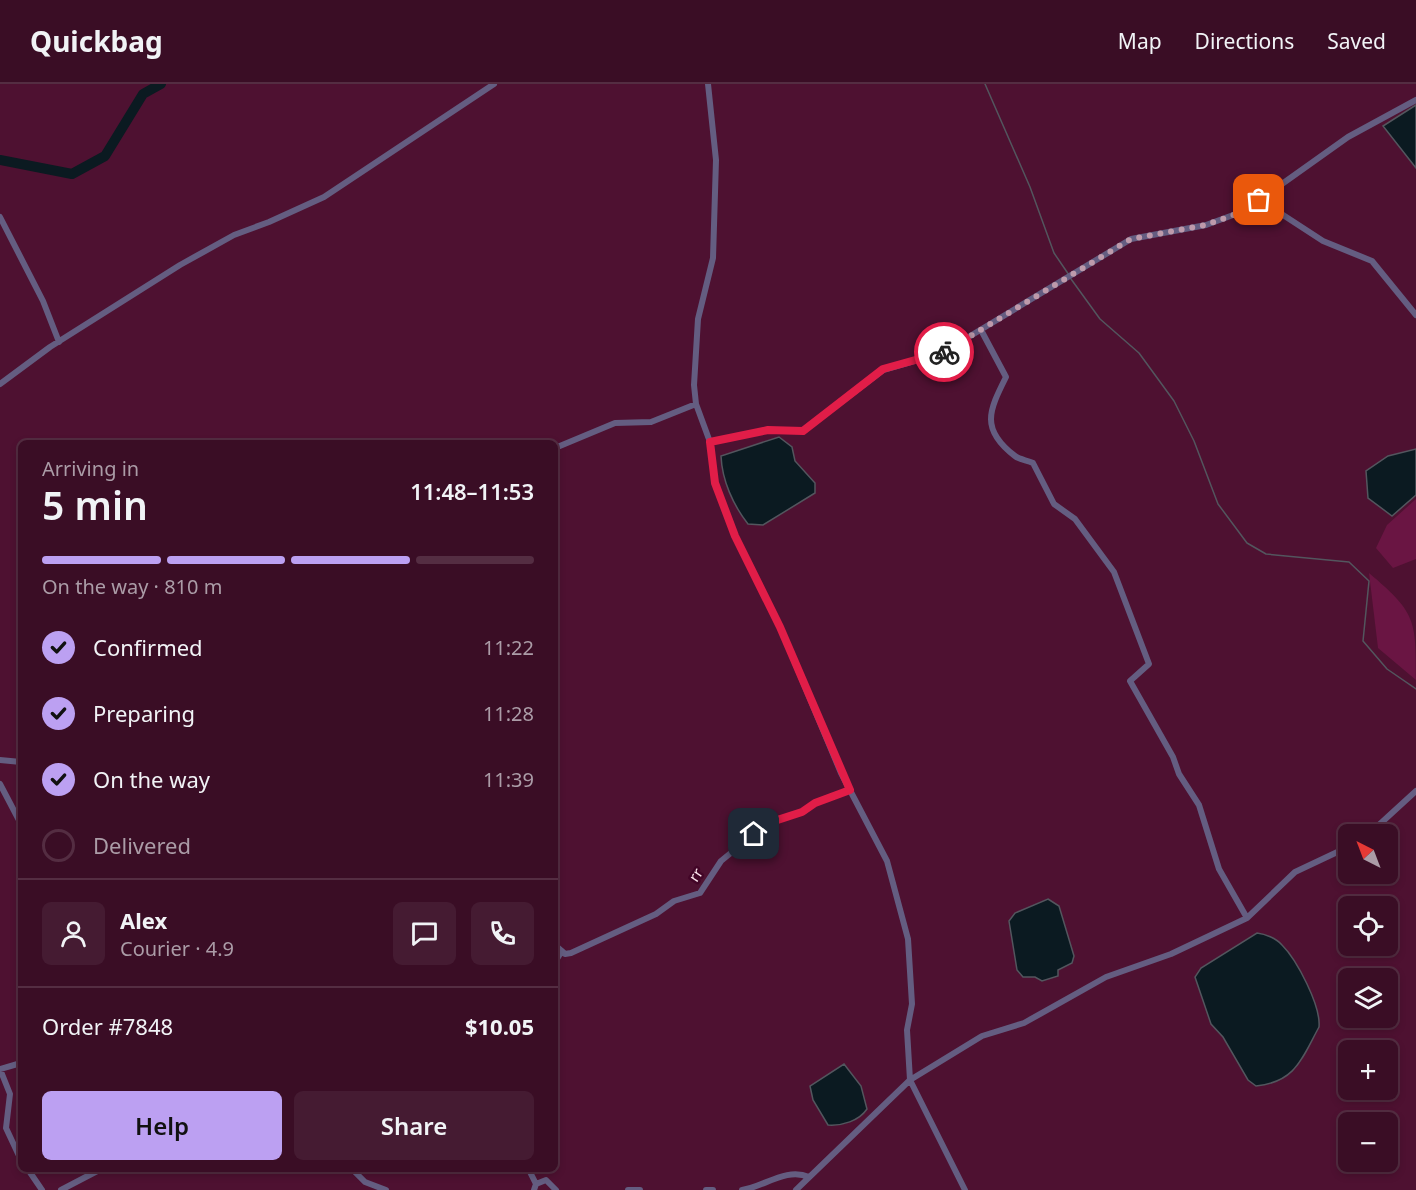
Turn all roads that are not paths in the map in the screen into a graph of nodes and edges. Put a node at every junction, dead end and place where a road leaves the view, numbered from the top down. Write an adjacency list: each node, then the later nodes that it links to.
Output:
1 (495, 84): 8 (street)
2 (708, 84): 10 (street)
3 (1416, 100): 4 (street)
4 (1244, 211): 6 (street); 7 (street)
5 (0, 217): 8 (street)
6 (1416, 315)
7 (981, 330): 11 (street); 21 (street)
8 (59, 342): 9 (street)
9 (0, 384)
10 (696, 404): 11 (street); 12 (street)
11 (710, 442): 16 (street)
12 (558, 447)
13 (0, 760): 14 (street)
14 (18, 762)
15 (0, 784): 18 (street)
16 (850, 790): 23 (street, rr); 27 (street)
17 (1416, 791): 19 (street)
18 (18, 818)
19 (1380, 824)
20 (1338, 852): 21 (street)
21 (1248, 918): 27 (street)
22 (558, 948): 23 (street)
23 (562, 951): 24 (street)
24 (558, 957)
25 (18, 1064): 26 (street)
26 (0, 1069): 28 (street)
27 (910, 1080): 33 (street); 45 (street)
28 (18, 1154)
29 (30, 1172): 35 (street)
30 (96, 1172): 36 (street)
31 (355, 1172): 37 (street)
32 (529, 1172): 34 (street)
33 (809, 1177): 43 (street); 44 (street)
34 (535, 1187): 38 (street)
35 (42, 1190)
36 (62, 1190)
37 (386, 1190)
38 (556, 1190)
39 (628, 1190): 40 (street)
40 (640, 1190)
41 (706, 1190): 42 (street)
42 (713, 1190)
43 (742, 1190)
44 (796, 1190)
45 (965, 1190)

